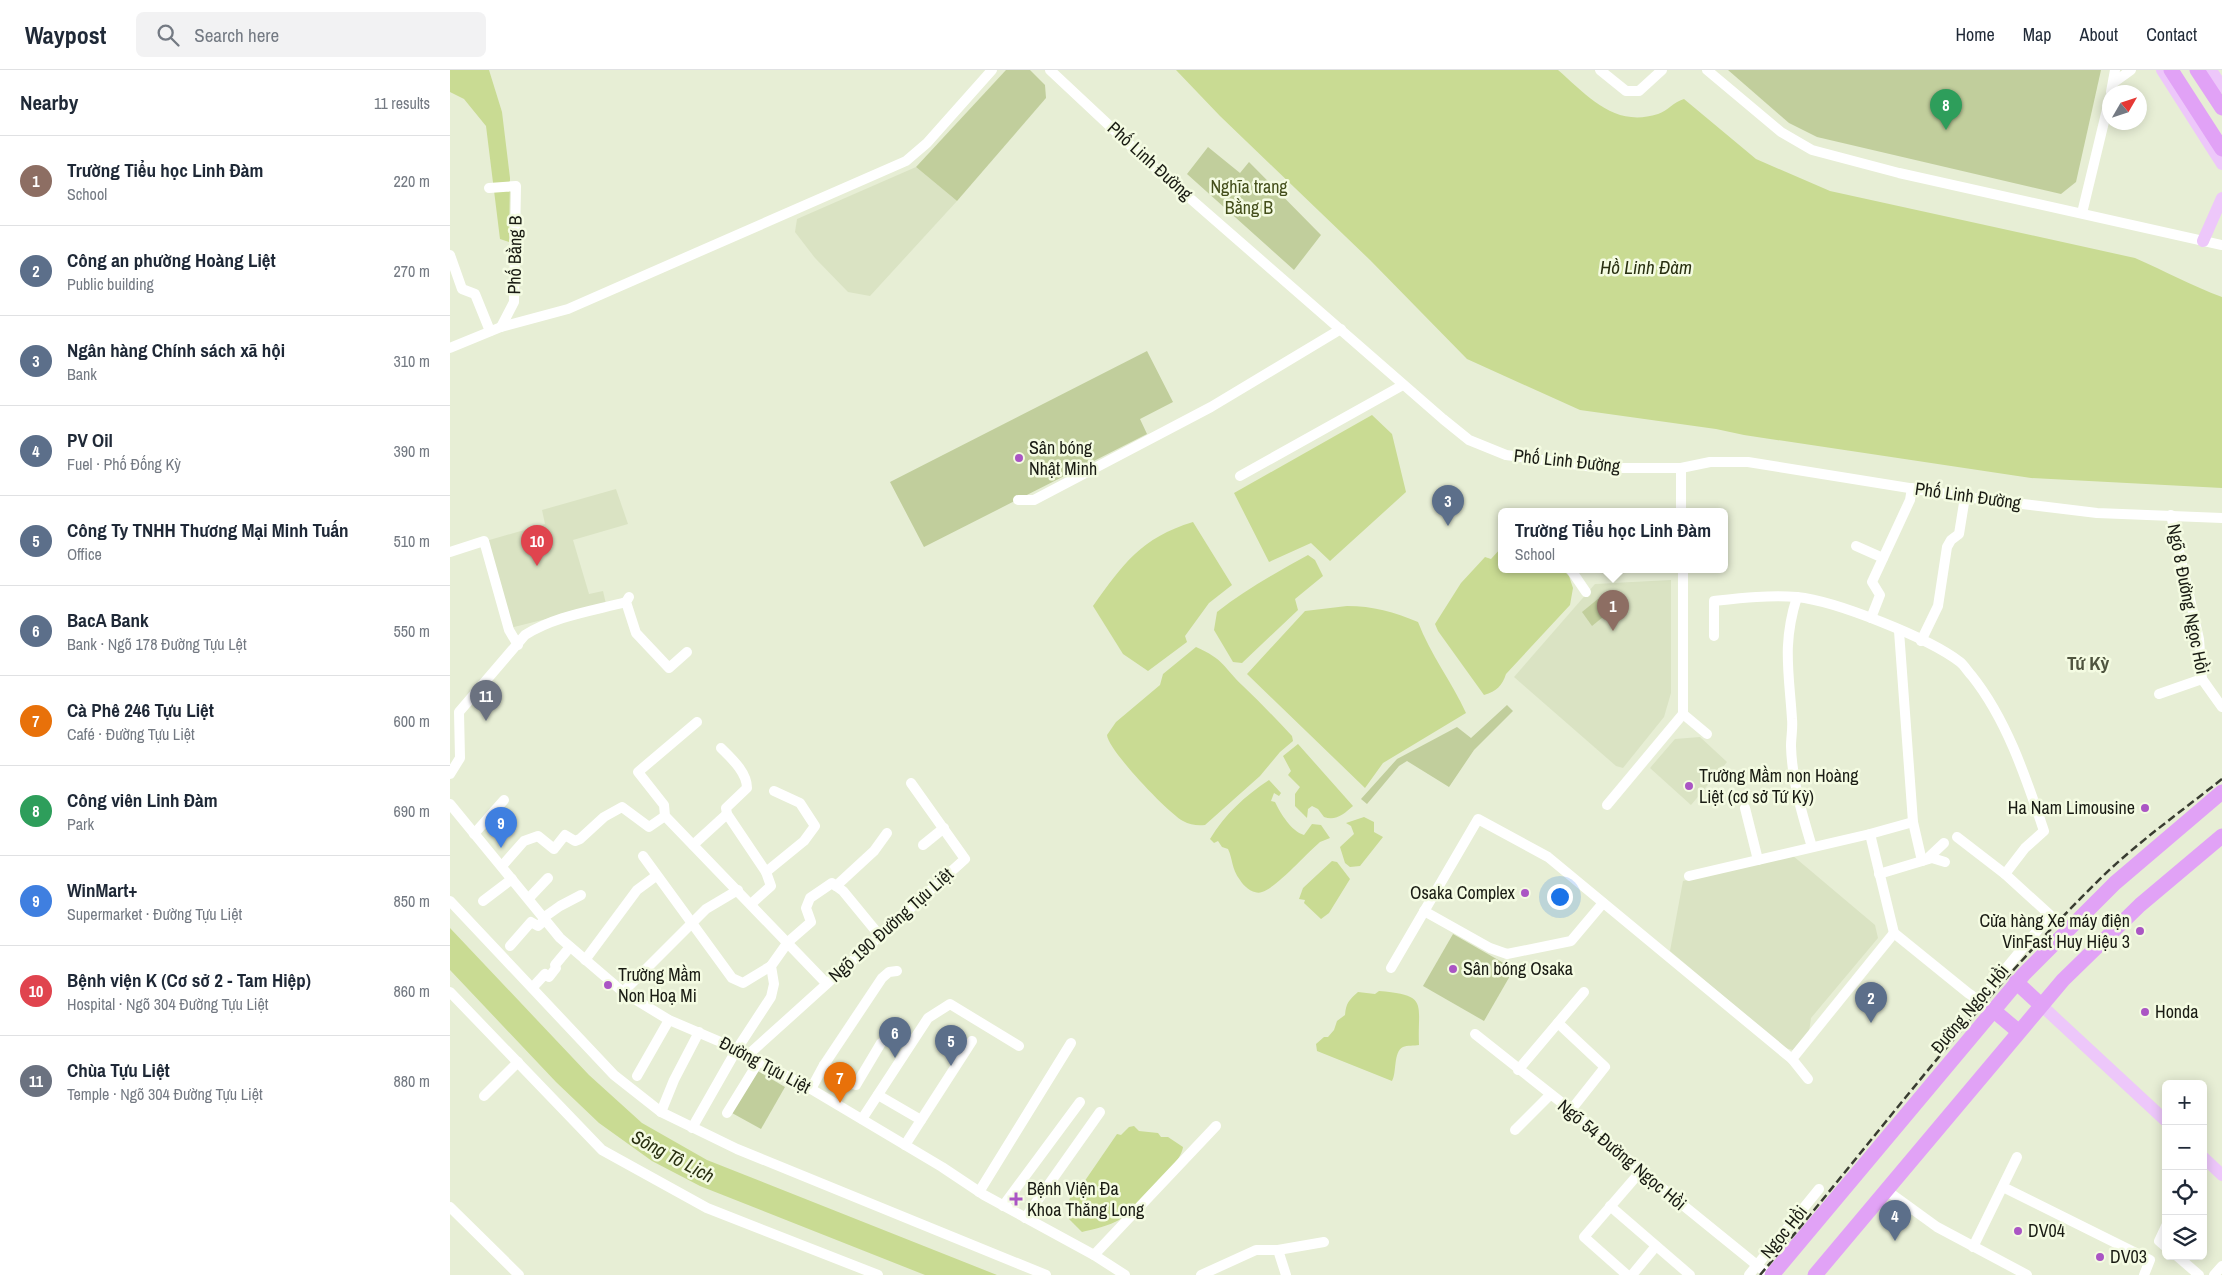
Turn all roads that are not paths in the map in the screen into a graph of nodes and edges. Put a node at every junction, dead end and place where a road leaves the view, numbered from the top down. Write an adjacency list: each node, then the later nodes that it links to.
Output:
1 (992, 70): 26 (street)
2 (1050, 70): 27 (street, Phố Linh Đường)
3 (1600, 70): 4 (street)
4 (1662, 70)
5 (1707, 70): 22 (street)
6 (2115, 70): 13 (street)
7 (2131, 70): 14 (street)
8 (2162, 70): 10 (main road); 19 (main road)
9 (2171, 70): 18 (highway)
10 (2180, 70)
11 (2197, 70): 16 (highway)
12 (2211, 70): 15 (main road)
13 (2112, 85)
14 (2115, 85)
15 (2222, 87)
16 (2222, 108)
17 (2102, 130): 22 (street)
18 (2222, 149)
19 (2222, 164)
20 (490, 188): 26 (street, Phố Bằng B)
21 (2222, 198): 23 (main road)
22 (2082, 212): 23 (street)
23 (2203, 241): 24 (street)
24 (2222, 245)
25 (450, 255): 28 (street)
26 (501, 327): 28 (street)
27 (1341, 328): 30 (street, Phố Linh Đường); 35 (street)
28 (490, 331): 29 (street)
29 (450, 348)
30 (1402, 385): 31 (street, Phố Linh Đường); 32 (street)
31 (1681, 468): 33 (street, Phố Linh Đường); 36 (street)
32 (1240, 476)
33 (1912, 488): 34 (street, Phố Linh Đường); 41 (street)
34 (1965, 496): 37 (street, Phố Linh Đường); 49 (street)
35 (1018, 500)
36 (1681, 508)
37 (2171, 515): 38 (street, Phố Linh Đường); 52 (street, Ngõ 8 Đường Ngọc Hồi)
38 (2222, 518)
39 (1856, 546): 41 (street)
40 (450, 552): 50 (street)
41 (1884, 558): 46 (street)
42 (1573, 573): 44 (street)
43 (1683, 573): 55 (street)
44 (1586, 592)
45 (1797, 597): 46 (street); 48 (street); 79 (street)
46 (1872, 618): 47 (street)
47 (1899, 631): 49 (street); 69 (street)
48 (1714, 636)
49 (1921, 641): 87 (street)
50 (518, 645): 51 (street); 59 (street)
51 (687, 652)
52 (2202, 679): 53 (street); 54 (street, Ngõ 8 Đường Ngọc Hồi)
53 (2159, 694)
54 (2222, 707)
55 (1683, 714): 57 (street); 64 (street)
56 (697, 722): 68 (street)
57 (1707, 734)
58 (721, 748): 67 (street)
59 (450, 774)
60 (911, 783): 70 (street, Ngõ 190 Đường Tựu Liệt)
61 (774, 791): 85 (street)
62 (2222, 792): 112 (highway, Đường Ngọc Hồi)
63 (504, 800): 73 (street)
64 (1607, 805)
65 (1744, 808): 82 (street)
66 (452, 811): 73 (street, Đường Tựu Liệt)
67 (727, 814): 77 (street); 85 (street)
68 (664, 816): 77 (street); 84 (street)
69 (1913, 822): 72 (street); 81 (street)
70 (944, 828): 78 (street); 104 (street, Ngõ 190 Đường Tựu Liệt)
71 (887, 833): 92 (street)
72 (1872, 833): 79 (street); 86 (street)
73 (474, 834): 84 (street, Đường Tựu Liệt)
74 (2222, 836): 119 (highway)
75 (1957, 837): 87 (street)
76 (1944, 844): 81 (street)
77 (693, 845): 93 (street)
78 (922, 845)
79 (1812, 847): 82 (street)
80 (643, 856): 88 (street)
81 (1927, 859): 83 (street); 86 (street)
82 (1758, 860): 89 (street)
83 (1944, 862)
84 (502, 866): 91 (street, Đường Tựu Liệt)
85 (766, 872): 99 (street)
86 (1879, 874): 103 (street)
87 (2005, 874): 118 (street)
88 (656, 876): 102 (street); 108 (street)
89 (1689, 876)
90 (548, 878): 95 (street)
91 (512, 879): 95 (street, Đường Tựu Liệt); 97 (street)
92 (836, 886): 104 (street); 105 (street)
93 (738, 890): 99 (street); 102 (street)
94 (580, 895): 101 (street)
95 (529, 898): 101 (street, Đường Tựu Liệt)
96 (450, 901): 114 (street)
97 (482, 901)
98 (1603, 903): 100 (street); 100 (street); 132 (street)
99 (752, 904): 105 (street)
100 (1424, 911): 110 (street)
101 (544, 919): 106 (street); 107 (street, Đường Tựu Liệt)
102 (692, 923): 109 (street); 116 (street)
103 (1894, 933): 118 (street); 132 (street)
104 (880, 936): 113 (street, Ngõ 190 Đường Tựu Liệt)
105 (788, 942): 109 (street); 113 (street)
106 (510, 946)
107 (570, 947): 108 (street, Đường Tựu Liệt); 114 (street)
108 (585, 960): 116 (street, Đường Tựu Liệt)
109 (771, 966): 130 (street)
110 (1392, 968)
111 (896, 971): 135 (street)
112 (2016, 982): 119 (highway); 120 (highway, Đường Ngọc Hồi)
113 (826, 983): 131 (street, Ngõ 190 Đường Tựu Liệt)
114 (533, 987): 145 (street)
115 (450, 992): 134 (street)
116 (623, 992): 121 (street, Đường Tựu Liệt)
117 (1584, 992): 122 (street)
118 (1979, 1001): 120 (street)
119 (2041, 1005): 123 (highway); 148 (main road)
120 (1993, 1010): 123 (highway); 185 (highway, Đường Ngọc Hồi)
121 (670, 1020): 124 (street, Đường Tựu Liệt); 137 (street)
122 (1558, 1023): 136 (street); 144 (street)
123 (2018, 1031): 161 (highway)
124 (699, 1032): 130 (street, Đường Tựu Liệt); 145 (street)
125 (1475, 1034): 136 (street, Ngõ 54 Đường Ngọc Hồi)
126 (972, 1041): 150 (street)
127 (881, 1043): 135 (street)
128 (1071, 1043): 162 (street)
129 (1019, 1046): 140 (street)
130 (737, 1049): 131 (street, Đường Tựu Liệt); 152 (street)
131 (748, 1055): 133 (street, Đường Tựu Liệt)
132 (1792, 1059): 138 (street)
133 (759, 1061): 139 (street, Đường Tựu Liệt); 147 (street)
134 (518, 1062): 142 (street); 176 (street)
135 (824, 1065): 139 (street)
136 (1518, 1070): 141 (street, Ngõ 54 Đường Ngọc Hồi)
137 (637, 1076)
138 (1808, 1078)
139 (811, 1089): 149 (street, Đường Tựu Liệt)
140 (878, 1095): 149 (street); 150 (street)
141 (1550, 1095): 144 (street, Ngõ 54 Đường Ngọc Hồi); 153 (street)
142 (484, 1096)
143 (1080, 1102): 163 (street)
144 (1571, 1110): 157 (street, Ngõ 54 Đường Ngọc Hồi)
145 (661, 1112): 152 (street)
146 (1100, 1112): 166 (street)
147 (727, 1113)
148 (2162, 1117)
149 (862, 1119): 154 (street, Đường Tựu Liệt)
150 (921, 1120): 154 (street)
151 (1216, 1126): 171 (street)
152 (692, 1128): 177 (street)
153 (1515, 1130)
154 (905, 1145): 162 (street, Đường Tựu Liệt)
155 (2017, 1157): 159 (street)
156 (2207, 1161): 158 (main road)
157 (1641, 1171): 164 (street); 173 (street, Ngõ 54 Đường Ngọc Hồi)
158 (2222, 1175)
159 (2003, 1187): 169 (street); 188 (street)
160 (1819, 1189): 173 (street, Ngọc Hồi)
161 (1886, 1190): 169 (street); 186 (highway)
162 (979, 1192): 163 (street, Đường Tựu Liệt)
163 (1003, 1206): 166 (street, Đường Tựu Liệt)
164 (1610, 1206): 168 (street); 181 (street)
165 (450, 1207): 175 (street)
166 (1025, 1218): 171 (street, Đường Tựu Liệt)
167 (1324, 1242): 170 (street)
168 (1656, 1246): 182 (street); 183 (street)
169 (1973, 1248): 187 (street)
170 (1278, 1250): 179 (street); 180 (street)
171 (1094, 1255): 178 (street, Đường Tựu Liệt)
172 (2182, 1260): 189 (street)
173 (1756, 1266): 184 (street, Ngọc Hồi); 185 (street, Ngõ 54 Đường Ngọc Hồi)
174 (2222, 1266): 190 (street)
175 (519, 1275)
176 (878, 1275)
177 (1046, 1275)
178 (1125, 1275)
179 (1201, 1275)
180 (1286, 1275)
181 (1627, 1275)
182 (1632, 1275)
183 (1690, 1275)
184 (1749, 1275)
185 (1770, 1275)
186 (1815, 1275)
187 (2027, 1275)
188 (2144, 1275)
189 (2199, 1275)
190 (2214, 1275)

